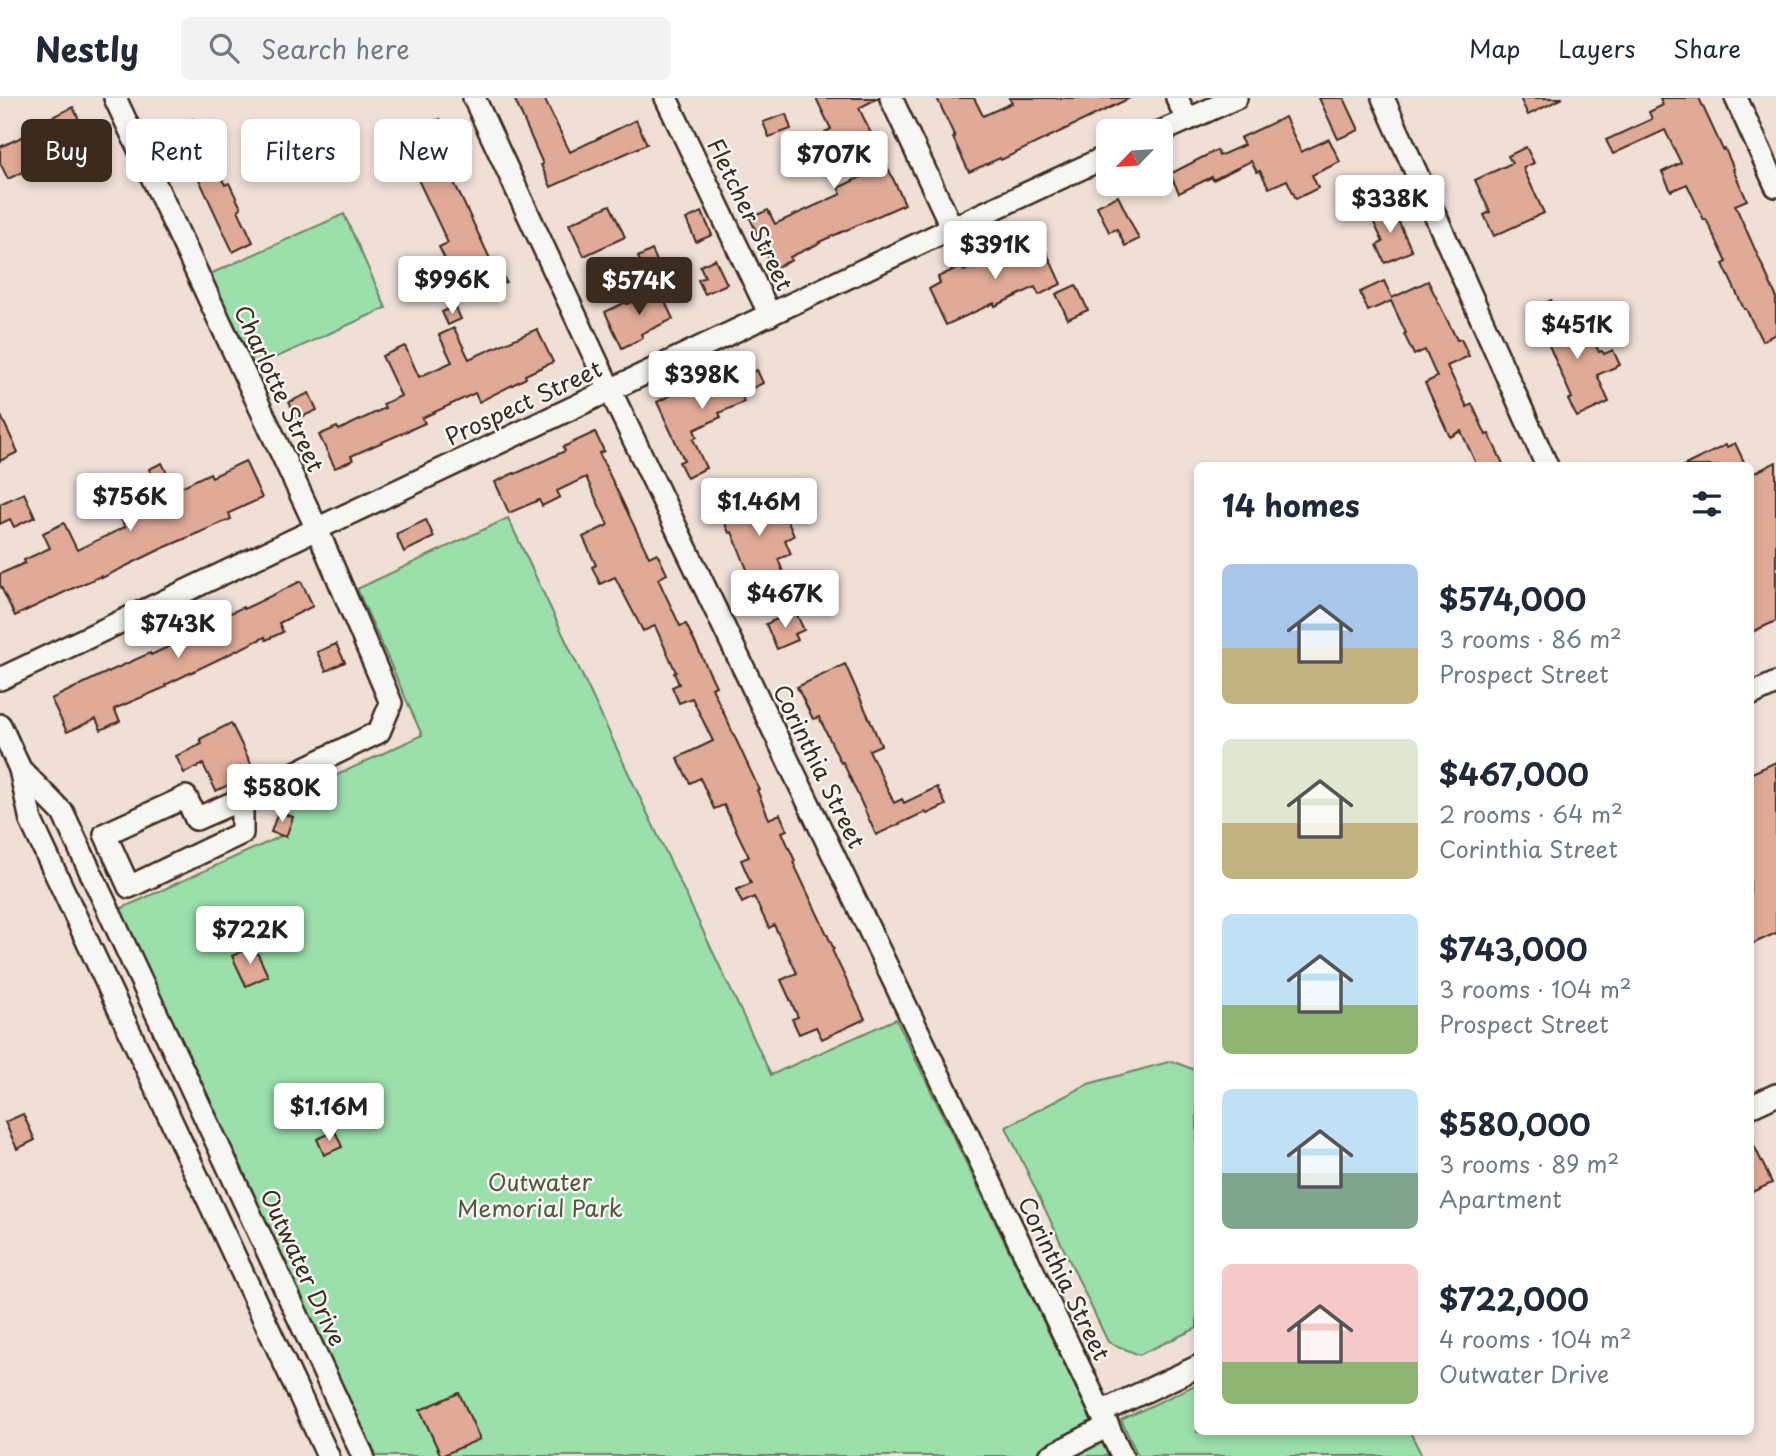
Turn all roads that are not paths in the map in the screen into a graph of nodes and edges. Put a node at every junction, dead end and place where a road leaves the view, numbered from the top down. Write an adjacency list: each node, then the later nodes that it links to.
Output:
1 (116, 98): 17 (street, Charlotte Street)
2 (474, 98): 15 (street, Corinthia Street)
3 (666, 98): 14 (street, Fletcher Street)
4 (891, 98): 13 (street)
5 (1177, 98): 9 (street)
6 (1236, 98): 9 (street)
7 (1383, 98): 16 (street)
8 (1736, 98): 12 (street)
9 (1187, 120): 10 (street)
10 (1173, 126)
11 (1096, 162): 13 (street, Prospect Street)
12 (1776, 186)
13 (952, 228): 14 (street, Prospect Street)
14 (770, 315): 15 (street, Prospect Street)
15 (610, 390): 17 (street, Prospect Street); 29 (street, Corinthia Street)
16 (1545, 462)
17 (317, 529): 18 (street, Prospect Street); 23 (street, Charlotte Street)
18 (0, 679)
19 (1776, 683): 20 (street)
20 (1754, 693)
21 (0, 725): 22 (street, Outwater Drive)
22 (20, 769): 24 (street, Outwater Drive); 30 (street, Outwater Drive)
23 (242, 799): 25 (street); 25 (street)
24 (70, 828): 25 (street); 31 (street, Outwater Drive)
25 (104, 834)
26 (1776, 1095): 27 (street)
27 (1754, 1105)
28 (1194, 1369): 29 (street)
29 (1105, 1419): 32 (street); 33 (street, Corinthia Street)
30 (328, 1456)
31 (363, 1456)
32 (1050, 1456)
33 (1122, 1456)

